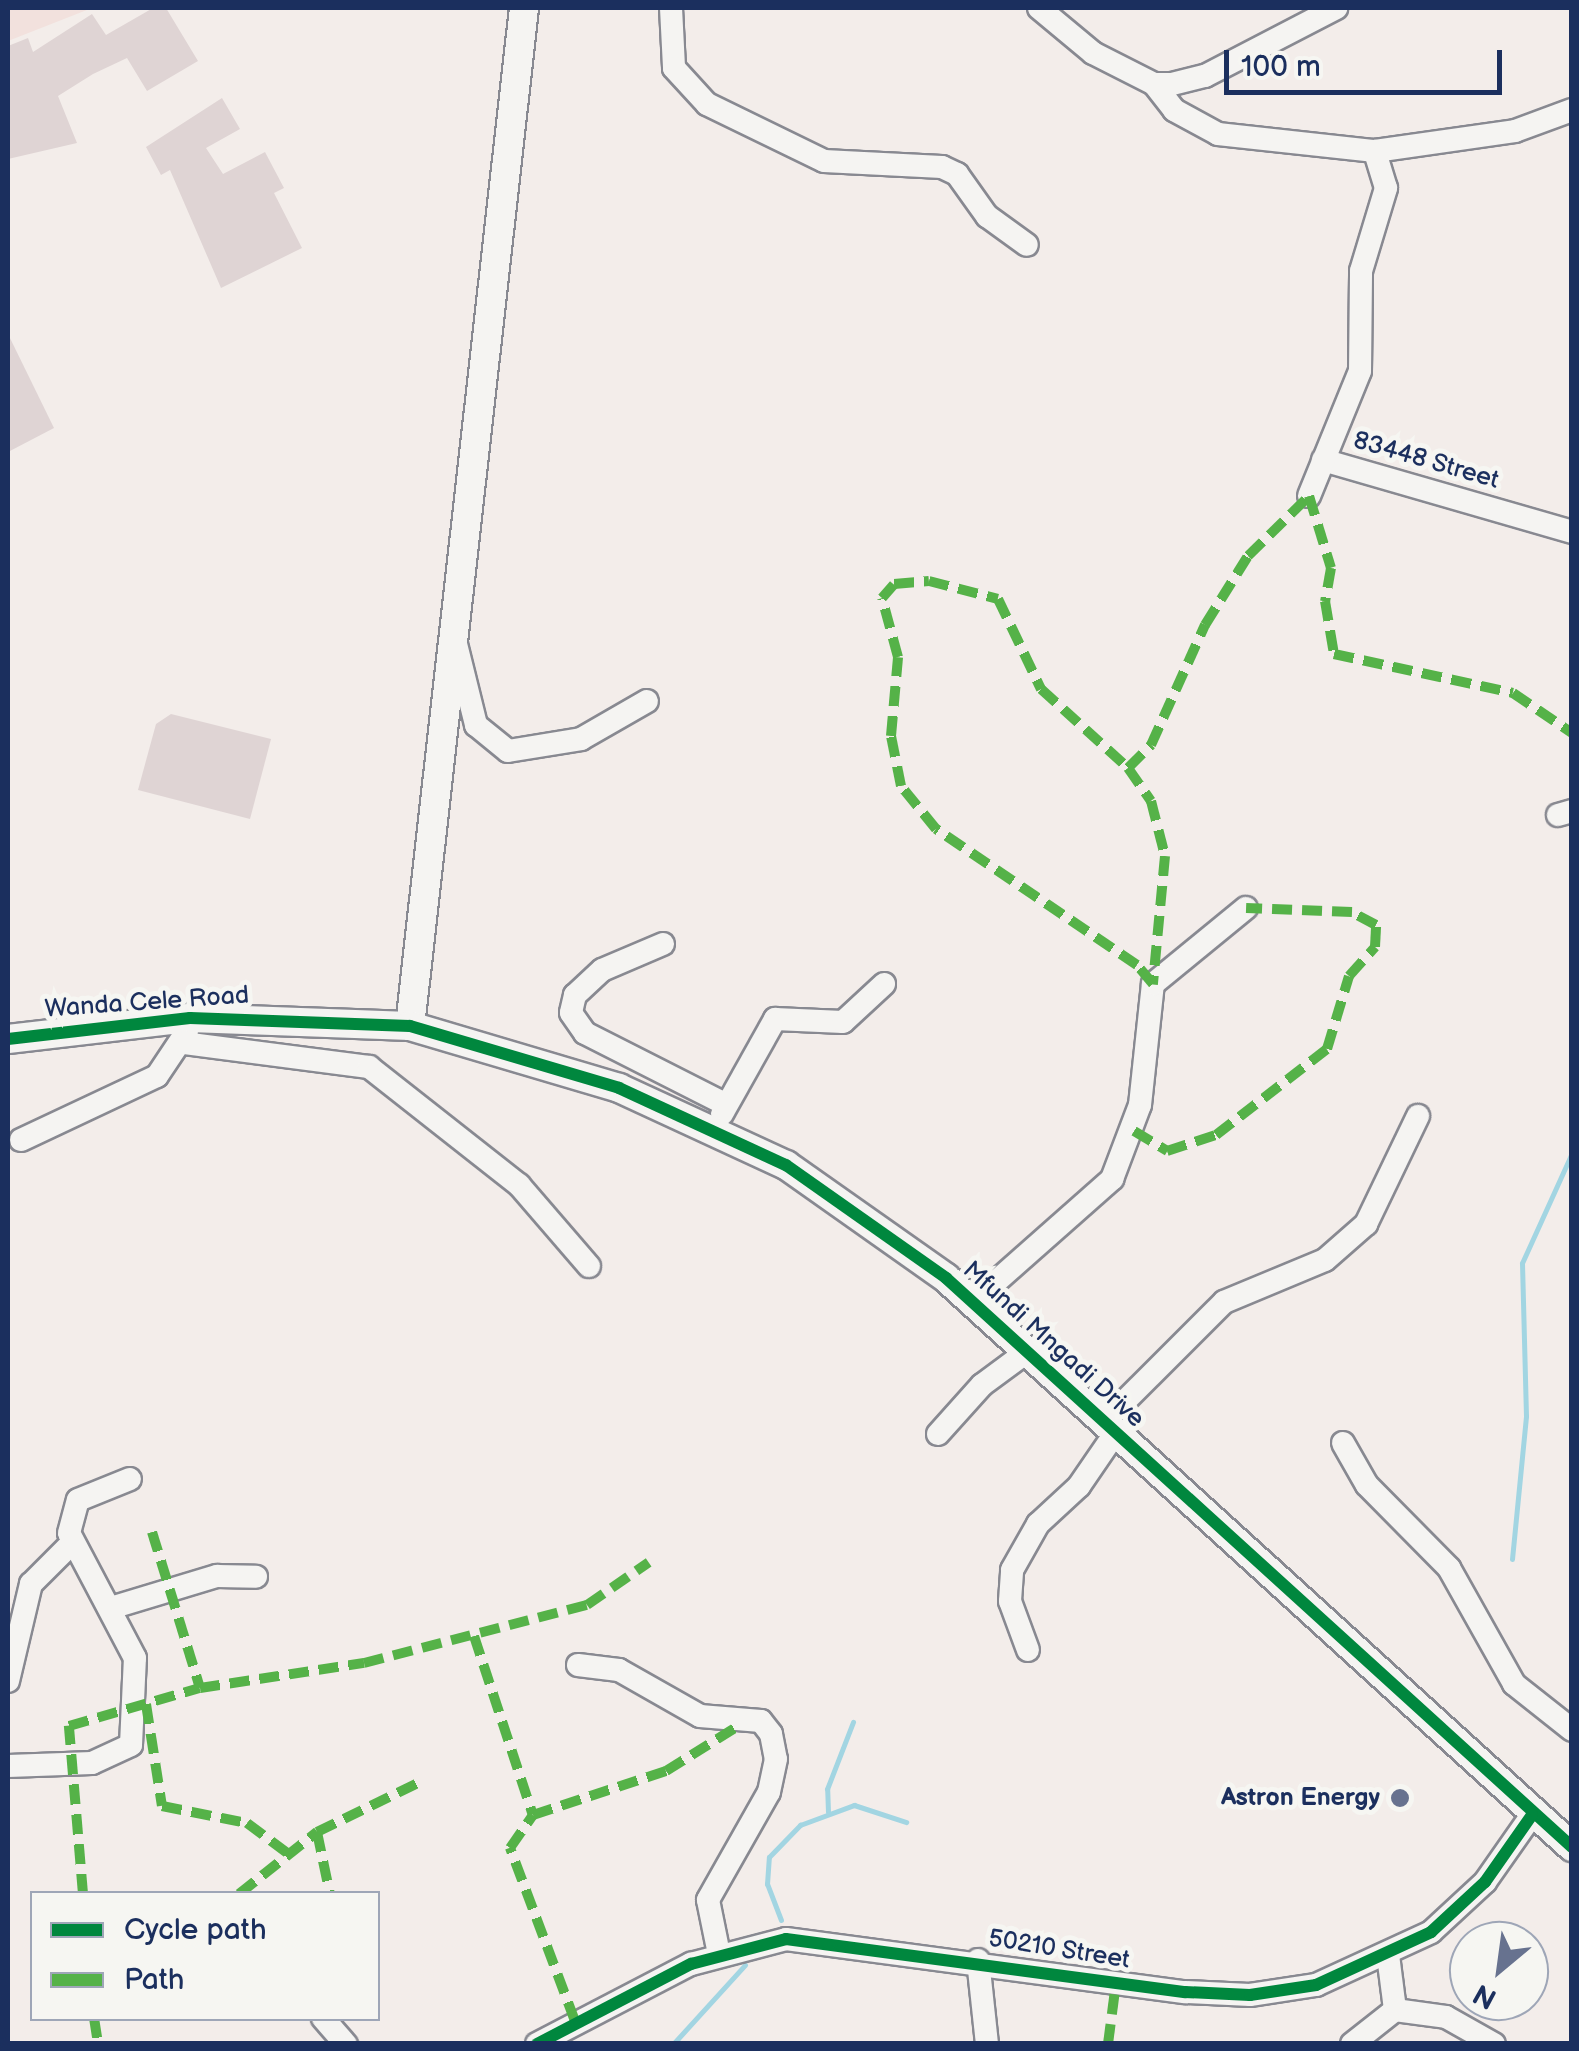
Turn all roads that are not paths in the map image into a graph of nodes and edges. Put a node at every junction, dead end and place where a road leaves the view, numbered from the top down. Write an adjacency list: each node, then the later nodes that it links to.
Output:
1 (524, 8): 12 (street)
2 (670, 8): 8 (street)
3 (1038, 8): 5 (street)
4 (1336, 8): 5 (street)
5 (1154, 84): 7 (street)
6 (1572, 110): 7 (street)
7 (1376, 151): 9 (street)
8 (1027, 245)
9 (1323, 460): 10 (street); 11 (street, 83448 Street)
10 (1309, 496)
11 (1572, 532)
12 (454, 637): 13 (street); 17 (street)
13 (647, 701)
14 (1246, 908): 24 (street)
15 (663, 944): 21 (street)
16 (884, 984): 21 (street)
17 (410, 1026): 18 (street, Wanda Cele Road); 21 (street, Mfundi Mngadi Drive)
18 (187, 1030): 19 (street, Wanda Cele Road); 22 (street); 23 (street)
19 (8, 1040)
20 (1418, 1116): 26 (street)
21 (721, 1117): 24 (street, Mfundi Mngadi Drive)
22 (21, 1140)
23 (589, 1266)
24 (973, 1302): 25 (street, Mfundi Mngadi Drive)
25 (1028, 1351): 26 (street, Mfundi Mngadi Drive); 27 (street)
26 (1111, 1426): 33 (street); 38 (street, Mfundi Mngadi Drive)
27 (938, 1434)
28 (1343, 1443): 36 (street)
29 (130, 1479): 30 (street)
30 (70, 1545): 32 (street); 35 (street)
31 (256, 1577): 32 (street)
32 (114, 1607): 37 (street)
33 (1028, 1650)
34 (578, 1665): 40 (street)
35 (8, 1681)
36 (1572, 1730)
37 (8, 1766)
38 (1532, 1815): 39 (street, Mfundi Mngadi Drive); 41 (street, 50210 Street)
39 (1572, 1846)
40 (720, 1954): 42 (street, 50210 Street); 46 (street, 50210 Street)
41 (1388, 1956): 42 (street, 50210 Street); 43 (street)
42 (978, 1960): 47 (street)
43 (1395, 2010): 48 (street); 49 (street)
44 (326, 2021): 45 (street)
45 (346, 2044)
46 (537, 2044)
47 (986, 2044)
48 (1352, 2044)
49 (1494, 2044)

